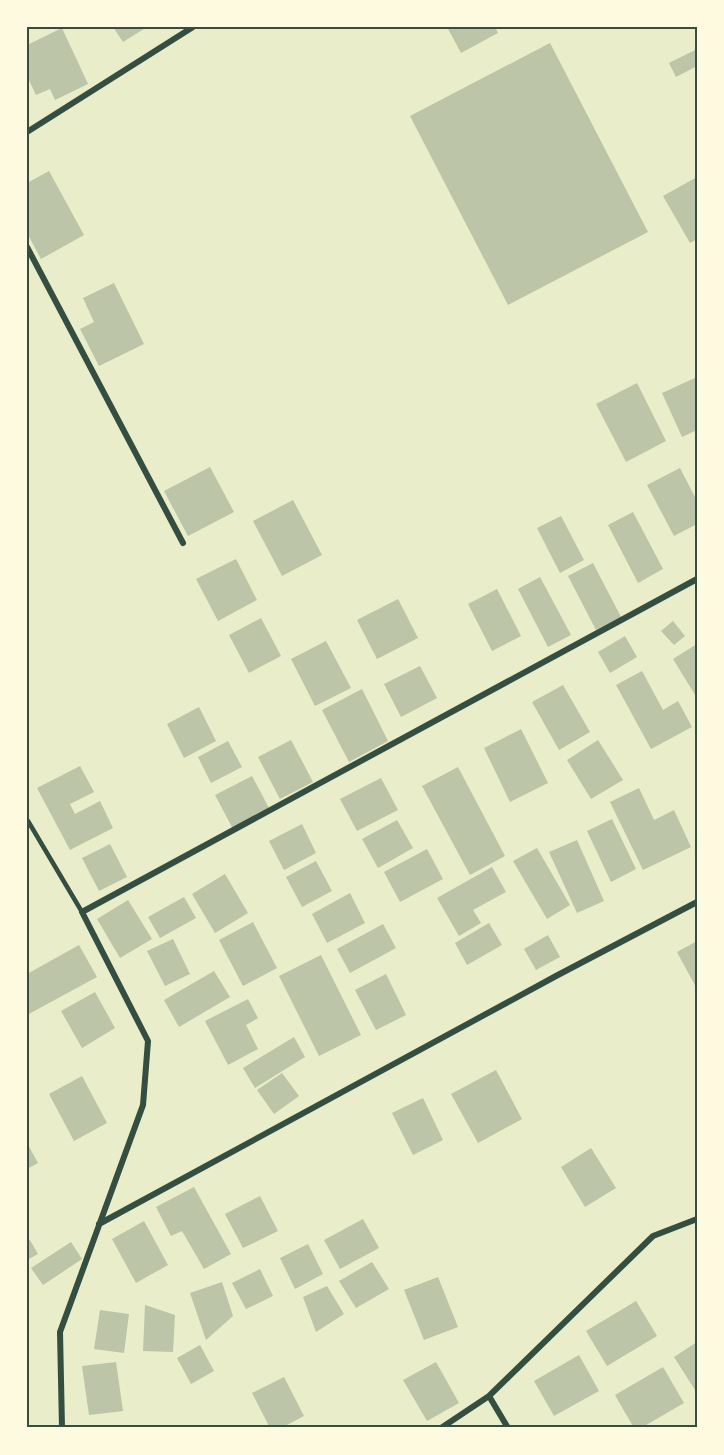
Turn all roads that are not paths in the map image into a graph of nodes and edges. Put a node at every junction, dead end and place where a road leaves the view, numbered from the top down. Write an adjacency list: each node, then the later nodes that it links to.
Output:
1 (193, 27): 2 (street)
2 (27, 132)
3 (27, 247): 4 (street)
4 (183, 543)
5 (697, 579): 8 (street)
6 (28, 821): 8 (lane)
7 (697, 902): 10 (street)
8 (82, 912): 10 (street)
9 (697, 1218): 11 (street)
10 (99, 1224): 12 (street)
11 (489, 1396): 13 (street); 14 (street)
12 (62, 1428)
13 (441, 1428)
14 (508, 1428)

